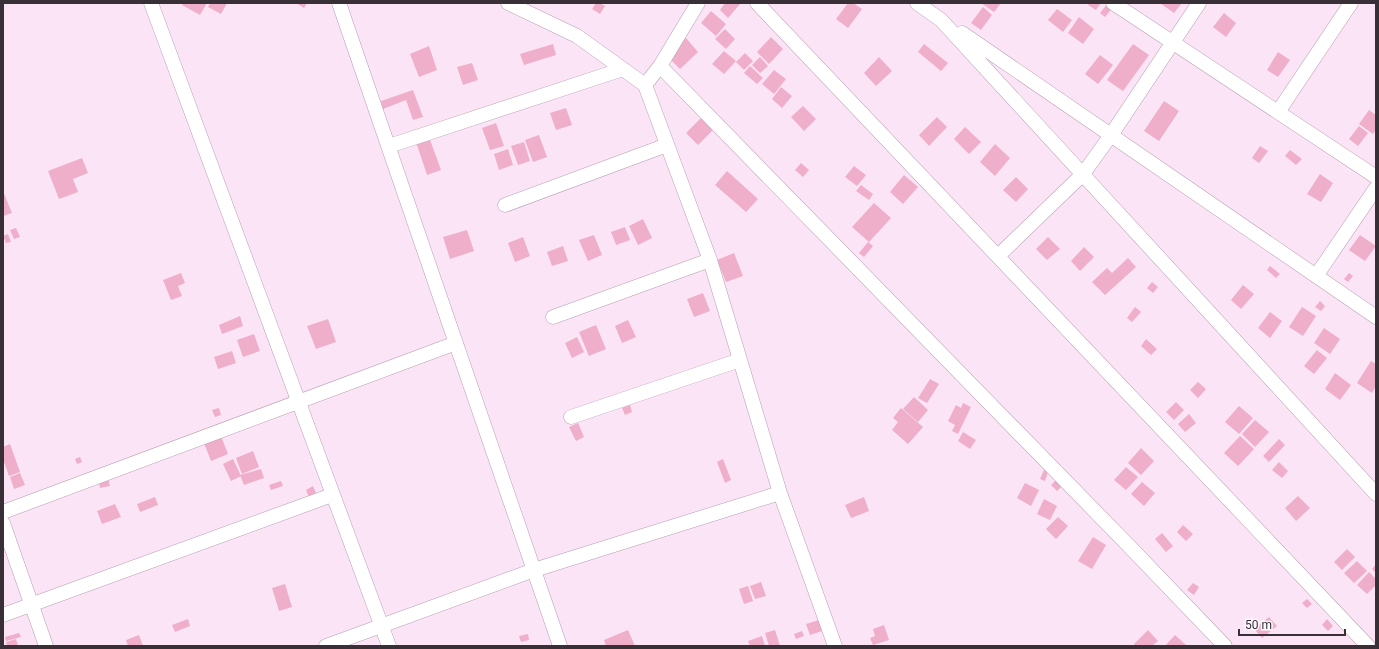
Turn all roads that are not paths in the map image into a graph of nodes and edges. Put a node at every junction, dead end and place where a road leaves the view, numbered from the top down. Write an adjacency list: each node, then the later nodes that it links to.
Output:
1 (151, 3): 30 (street)
2 (339, 3): 18 (street)
3 (508, 3): 13 (street)
4 (698, 3): 12 (street)
5 (757, 3): 23 (street)
6 (917, 3): 10 (street)
7 (1113, 3): 11 (street)
8 (1199, 3): 11 (street)
9 (1351, 3): 15 (street)
10 (942, 20): 16 (street); 19 (street)
11 (1172, 42): 15 (street); 16 (street)
12 (660, 66): 14 (street); 46 (street)
13 (623, 69): 14 (street); 18 (street)
14 (645, 85): 17 (street)
15 (1278, 112): 20 (street)
16 (1111, 135): 19 (street); 25 (street)
17 (667, 145): 22 (street); 24 (street)
18 (389, 146): 28 (street)
19 (1083, 174): 23 (street); 33 (street)
20 (1376, 177)
21 (1376, 188): 25 (street)
22 (505, 206)
23 (998, 256): 47 (street)
24 (710, 260): 27 (street); 29 (street)
25 (1316, 276): 26 (street)
26 (1376, 316)
27 (553, 317)
28 (456, 343): 30 (street); 37 (street)
29 (740, 360): 31 (street); 32 (street)
30 (298, 402): 34 (street); 35 (street)
31 (571, 417)
32 (780, 493): 37 (street); 45 (street)
33 (1376, 494)
34 (332, 495): 38 (street); 40 (street)
35 (3, 512)
36 (3, 522): 38 (street)
37 (534, 570): 40 (street); 44 (street)
38 (31, 605): 39 (street); 41 (street)
39 (3, 615)
40 (381, 626): 42 (street); 43 (street)
41 (46, 646)
42 (326, 646)
43 (389, 646)
44 (560, 646)
45 (835, 646)
46 (1225, 646)
47 (1368, 646)

